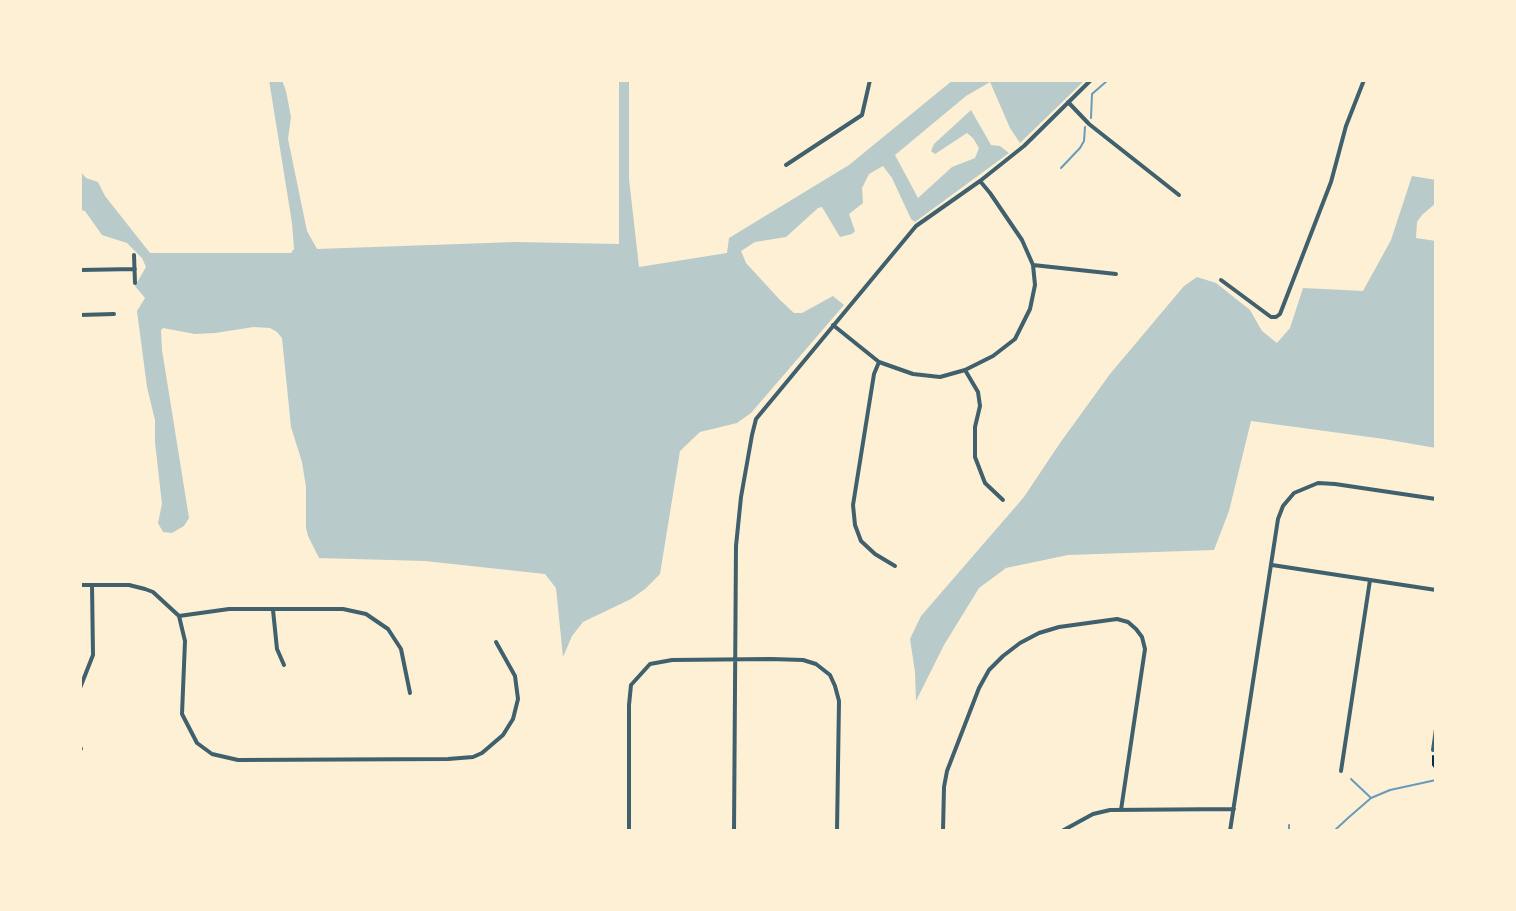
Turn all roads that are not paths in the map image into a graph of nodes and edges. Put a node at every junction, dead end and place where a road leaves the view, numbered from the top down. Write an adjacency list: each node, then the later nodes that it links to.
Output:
1 (759, 80): 2 (street)
2 (802, 80)
3 (870, 80): 7 (street)
4 (1091, 80): 6 (street)
5 (1364, 80): 15 (street)
6 (1068, 102): 8 (street); 9 (street)
7 (786, 165)
8 (980, 181): 11 (street); 19 (street)
9 (1179, 195)
10 (134, 255): 12 (street)
11 (1033, 265): 14 (street); 21 (street)
12 (135, 269): 13 (street); 16 (street)
13 (80, 270)
14 (1116, 274)
15 (1221, 280)
16 (135, 283)
17 (114, 314): 18 (street)
18 (80, 315)
19 (833, 325): 20 (street); 33 (street)
20 (879, 362): 21 (street); 25 (street)
21 (965, 370): 23 (street)
22 (1436, 499): 24 (street)
23 (1003, 500)
24 (1272, 565): 26 (street); 40 (street)
25 (895, 566)
26 (1370, 580): 29 (street); 39 (street)
27 (80, 585): 28 (street)
28 (92, 585): 31 (street); 35 (street)
29 (1436, 590)
30 (273, 610): 31 (street); 34 (street); 36 (street)
31 (179, 616): 32 (street)
32 (496, 642)
33 (734, 660): 42 (street); 43 (street); 44 (street)
34 (284, 665)
35 (80, 688)
36 (410, 693)
37 (1436, 729): 38 (street)
38 (1433, 750)
39 (1341, 771)
40 (1234, 809): 41 (street); 47 (street)
41 (1121, 810): 45 (street); 46 (street)
42 (629, 831)
43 (734, 831)
44 (837, 831)
45 (943, 831)
46 (1062, 831)
47 (1230, 831)

